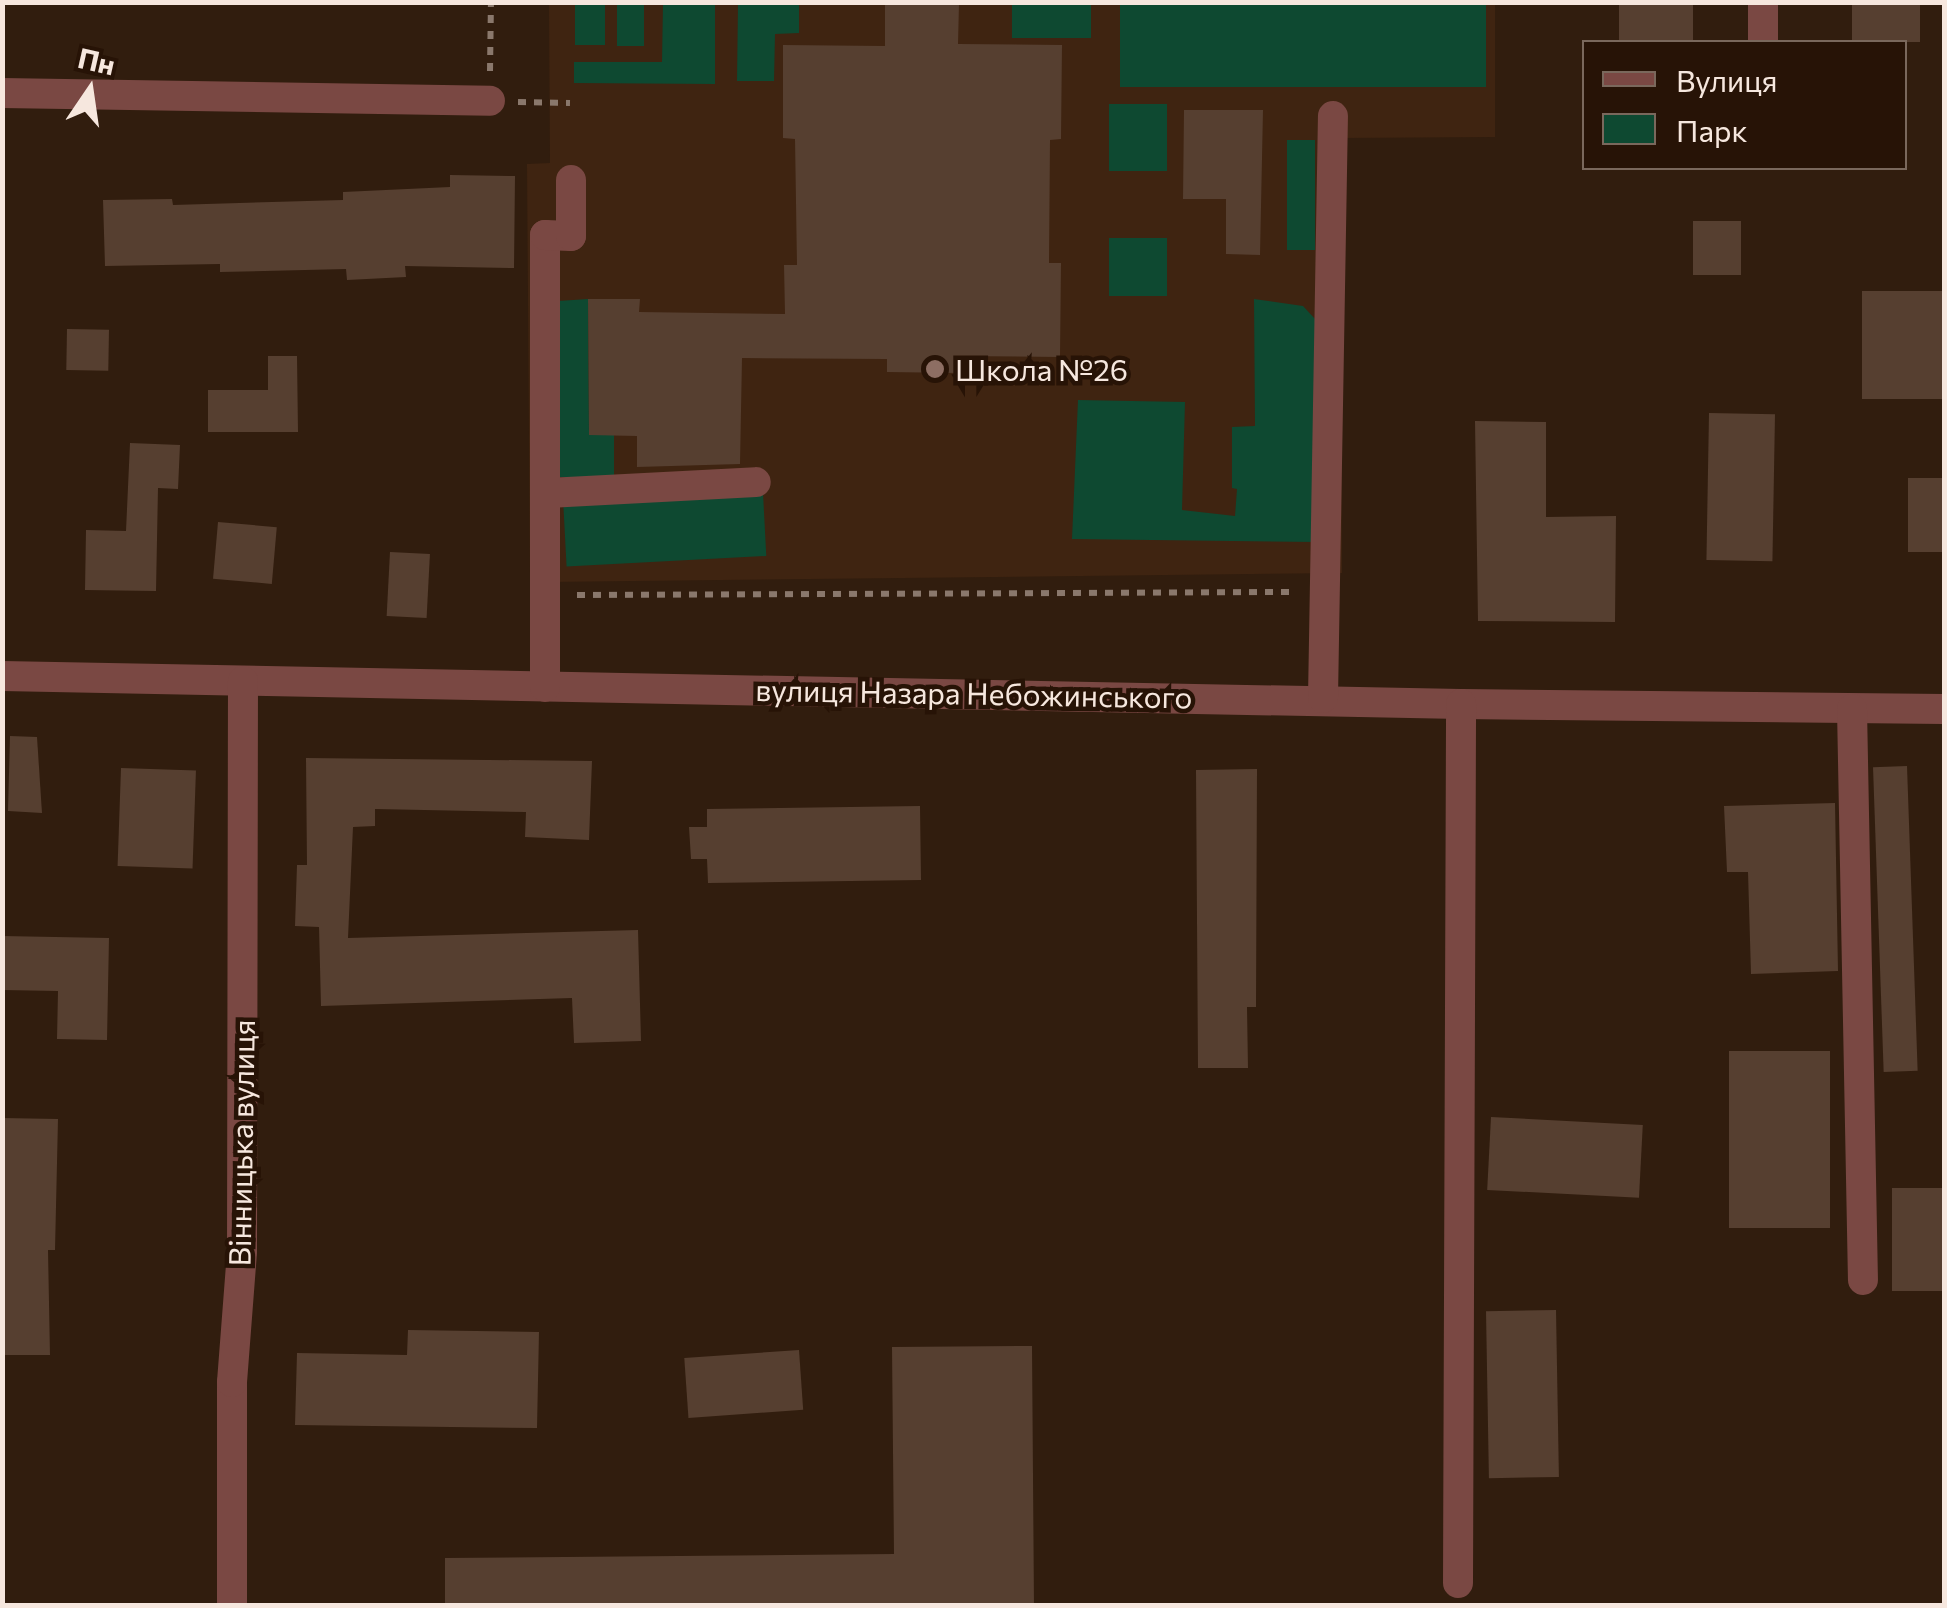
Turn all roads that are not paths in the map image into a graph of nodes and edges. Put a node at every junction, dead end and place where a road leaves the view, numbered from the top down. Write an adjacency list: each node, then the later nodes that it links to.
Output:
1 (1763, 2): 2 (street)
2 (1764, 40)
3 (2, 93): 4 (street)
4 (490, 101)
5 (1333, 116): 12 (street)
6 (571, 180): 8 (street)
7 (756, 482): 8 (street)
8 (548, 493): 11 (street)
9 (2, 676): 10 (street, вулиця Назара Небожинського)
10 (243, 681): 11 (street, вулиця Назара Небожинського); 18 (street, Вінницька вулиця)
11 (545, 687): 12 (street, вулиця Назара Небожинського)
12 (1323, 698): 13 (street, вулиця Назара Небожинського)
13 (1461, 704): 14 (street, вулиця Назара Небожинського); 17 (street)
14 (1852, 709): 15 (street, вулиця Назара Небожинського); 16 (street)
15 (1944, 709)
16 (1863, 1280)
17 (1458, 1583)
18 (232, 1606)

